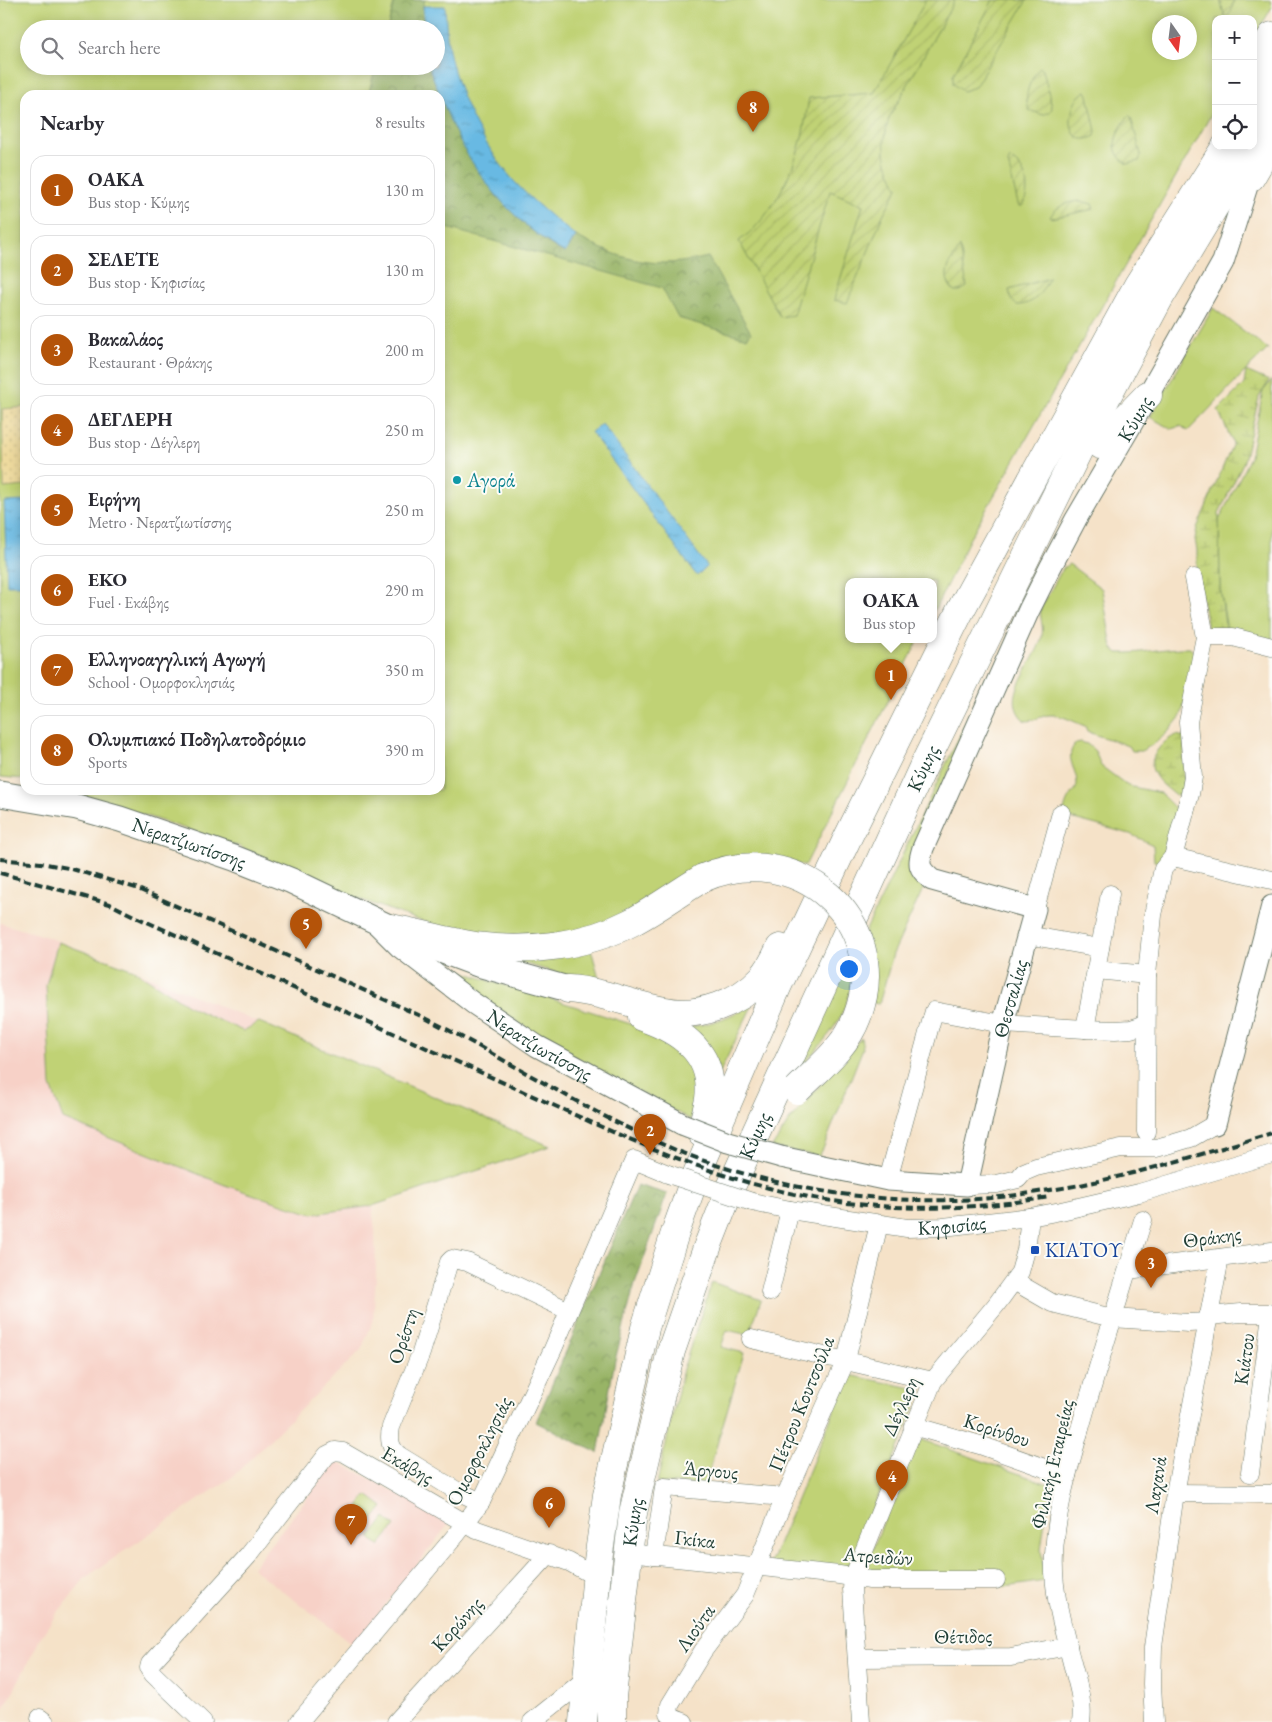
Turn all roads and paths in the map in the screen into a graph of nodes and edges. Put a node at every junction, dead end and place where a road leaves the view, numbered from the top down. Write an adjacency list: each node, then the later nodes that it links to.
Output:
1 (1272, 36): 2 (main road)
2 (1257, 60)
3 (1272, 73): 4 (main road)
4 (1257, 97)
5 (1272, 111): 6 (main road)
6 (1257, 135)
7 (1212, 137): 16 (main road, Κύμης)
8 (1272, 141): 11 (main road, Κύμης)
9 (1223, 150): 16 (main road, Κύμης)
10 (1249, 150): 15 (main road, Κύμης)
11 (1250, 180): 12 (street, Κύμης); 13 (main road, Κύμης)
12 (1148, 395): 13 (main road); 26 (street, Κύμης)
13 (1100, 445): 15 (main road, Κύμης)
14 (1194, 578): 17 (street)
15 (1011, 587): 44 (main road, Κύμης)
16 (959, 613): 21 (main road, Κύμης)
17 (1205, 637): 18 (street); 22 (street)
18 (1272, 647)
19 (0, 794): 27 (main road, Νερατζιωτίσσης)
20 (1061, 813): 26 (street, Θεσσαλίας)
21 (848, 837): 32 (main road); 41 (main road, Κύμης)
22 (1172, 857): 23 (street); 31 (street)
23 (1272, 880)
24 (1110, 894): 29 (street)
25 (1272, 906): 36 (street)
26 (1035, 909): 28 (street, Θεσσαλίας)
27 (381, 923): 32 (main road, Νερατζιωτίσσης); 38 (street, Νερατζιωτίσσης, bridge); 44 (main road, bridge)
28 (1027, 935): 29 (street); 33 (street, Θεσσαλίας)
29 (1100, 948): 30 (street)
30 (1096, 970): 31 (street); 35 (street)
31 (1147, 976): 34 (street)
32 (568, 989): 41 (main road)
33 (1003, 1024): 35 (street); 42 (street); 43 (street, Θεσσαλίας)
34 (1146, 1024): 35 (street); 37 (street)
35 (1085, 1029)
36 (1215, 1124): 43 (street, Κηφισίας)
37 (1146, 1132)
38 (728, 1142): 42 (street, Κηφισίας, bridge)
39 (1272, 1154): 46 (street, Κηφισίας)
40 (634, 1160): 41 (street, Κηφισίας); 54 (street, Ομορφοκλησιάς)
41 (681, 1178): 44 (street, Κηφισίας, bridge); 71 (main road, Κύμης)
42 (888, 1180): 43 (street, Κηφισίας)
43 (967, 1185)
44 (741, 1196): 45 (street, Κηφισίας); 69 (main road, Κύμης)
45 (790, 1210): 48 (street, Κηφισίας); 53 (street)
46 (1030, 1217): 48 (street, Κηφισίας); 52 (street, Δέγλερη)
47 (1143, 1220): 51 (street, Φιλικής Εταιρείας)
48 (879, 1224): 58 (street, Πέτρου Κουτσούλα)
49 (1272, 1250): 50 (street, Θράκης)
50 (1220, 1258): 51 (street, Θράκης); 56 (street, Λαχανά)
51 (1128, 1270): 55 (street, Φιλικής Εταιρείας)
52 (1014, 1281): 55 (street, Κιάτου); 59 (street, Δέγλερη)
53 (770, 1292)
54 (569, 1311): 66 (street, Ομορφοκλησιάς); 66 (street, Ορέστη)
55 (1112, 1318): 56 (street, Κιάτου); 62 (street, Φιλικής Εταιρείας)
56 (1207, 1319): 61 (street, Κιάτου); 63 (street, Λαχανά)
57 (751, 1339): 58 (street)
58 (846, 1360): 59 (street); 65 (street, Πέτρου Κουτσούλα)
59 (933, 1381): 60 (street, Δέγλερη)
60 (914, 1426): 62 (street, Κορίνθου); 72 (street, Δέγλερη)
61 (1250, 1473)
62 (1067, 1476): 74 (street, Φιλικής Εταιρείας)
63 (1175, 1493): 64 (street); 86 (street, Λαχανά)
64 (1272, 1494)
65 (785, 1497): 69 (street, Άργους); 70 (street, Πέτρου Κουτσούλα)
66 (481, 1502): 67 (street, Ομορφοκλησιάς)
67 (465, 1523): 68 (street, Εκάβης); 77 (street, Ομορφοκλησιάς); 78 (street, Εκάβης)
68 (549, 1554): 71 (street, Εκάβης); 79 (street, Κορώνης)
69 (641, 1555): 70 (street, Γκίκα); 82 (main road, Κύμης)
70 (757, 1567): 72 (street, Ατρειδών); 83 (street, Λιούτα)
71 (596, 1576): 76 (main road, Κύμης)
72 (853, 1578): 73 (street, Ατρειδών); 75 (street, Δέγλερη)
73 (996, 1580)
74 (1068, 1646): 75 (street, Θέτιδος); 85 (street, Φιλικής Εταιρείας)
75 (857, 1658): 84 (street, Δέγλερη)
76 (587, 1678): 80 (street); 81 (main road, Κύμης)
77 (305, 1720)
78 (203, 1722)
79 (396, 1722)
80 (532, 1722)
81 (583, 1722)
82 (612, 1722)
83 (684, 1722)
84 (862, 1722)
85 (1082, 1722)
86 (1154, 1722)

